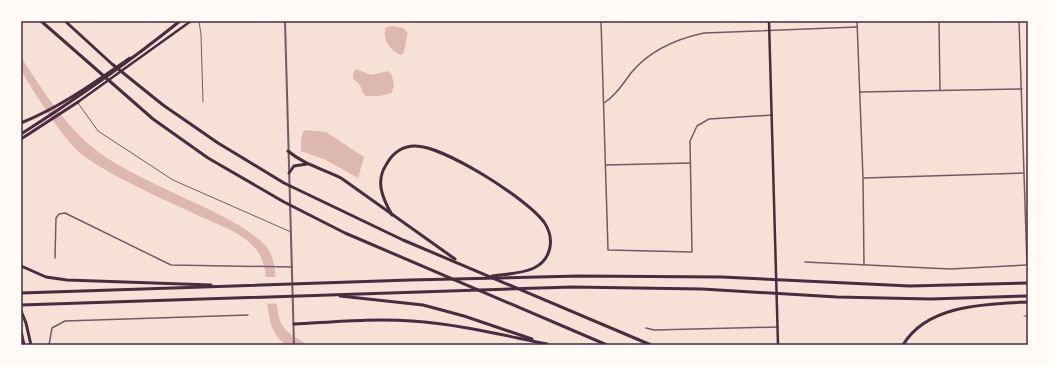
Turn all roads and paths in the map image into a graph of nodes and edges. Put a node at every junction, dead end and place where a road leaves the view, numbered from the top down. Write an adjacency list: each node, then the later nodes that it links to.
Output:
1 (41, 21): 62 (highway)
2 (64, 21): 35 (highway)
3 (180, 21): 20 (highway)
4 (190, 21): 17 (main road)
5 (199, 21): 18 (lane)
6 (285, 21): 25 (street)
7 (601, 21): 19 (street)
8 (769, 21): 13 (main road)
9 (857, 21): 12 (street)
10 (939, 21): 15 (street)
11 (1020, 21): 14 (street)
12 (857, 27): 13 (street); 16 (street)
13 (770, 30): 19 (street); 21 (main road)
14 (1022, 89): 15 (street); 30 (street)
15 (940, 90): 16 (street)
16 (860, 92): 31 (street)
17 (78, 102): 24 (highway); 33 (lane)
18 (203, 102)
19 (604, 103): 28 (street)
20 (60, 107): 22 (highway); 23 (highway)
21 (772, 115): 26 (street); 54 (main road)
22 (21, 123)
23 (21, 134)
24 (21, 139)
25 (288, 151): 27 (highway); 29 (street)
26 (690, 163): 28 (street); 28 (street)
27 (309, 164): 29 (highway); 32 (highway)
28 (606, 165)
29 (289, 173): 33 (street)
30 (1024, 173): 31 (street); 38 (street)
31 (863, 178): 37 (street)
32 (392, 215): 35 (highway); 41 (highway)
33 (291, 232): 40 (street)
34 (56, 258): 40 (street)
35 (459, 262): 63 (highway)
36 (805, 262): 37 (street)
37 (864, 265): 38 (street)
38 (1028, 265)
39 (21, 266): 43 (highway)
40 (292, 267): 53 (street)
41 (470, 279): 42 (highway); 43 (highway)
42 (1028, 283)
43 (243, 286): 44 (highway)
44 (21, 292)
45 (326, 295): 46 (highway); 48 (highway); 61 (highway)
46 (1028, 296)
47 (1028, 302): 65 (highway)
48 (21, 305)
49 (21, 311): 58 (highway)
50 (248, 314): 59 (street)
51 (1024, 316): 52 (lane)
52 (1028, 316)
53 (294, 324): 60 (street); 61 (highway)
54 (778, 327): 55 (street); 64 (main road)
55 (646, 328)
56 (21, 331): 57 (highway)
57 (24, 345)
58 (31, 345)
59 (49, 345)
60 (294, 345)
61 (548, 345)
62 (607, 345)
63 (651, 345)
64 (778, 345)
65 (902, 345)

